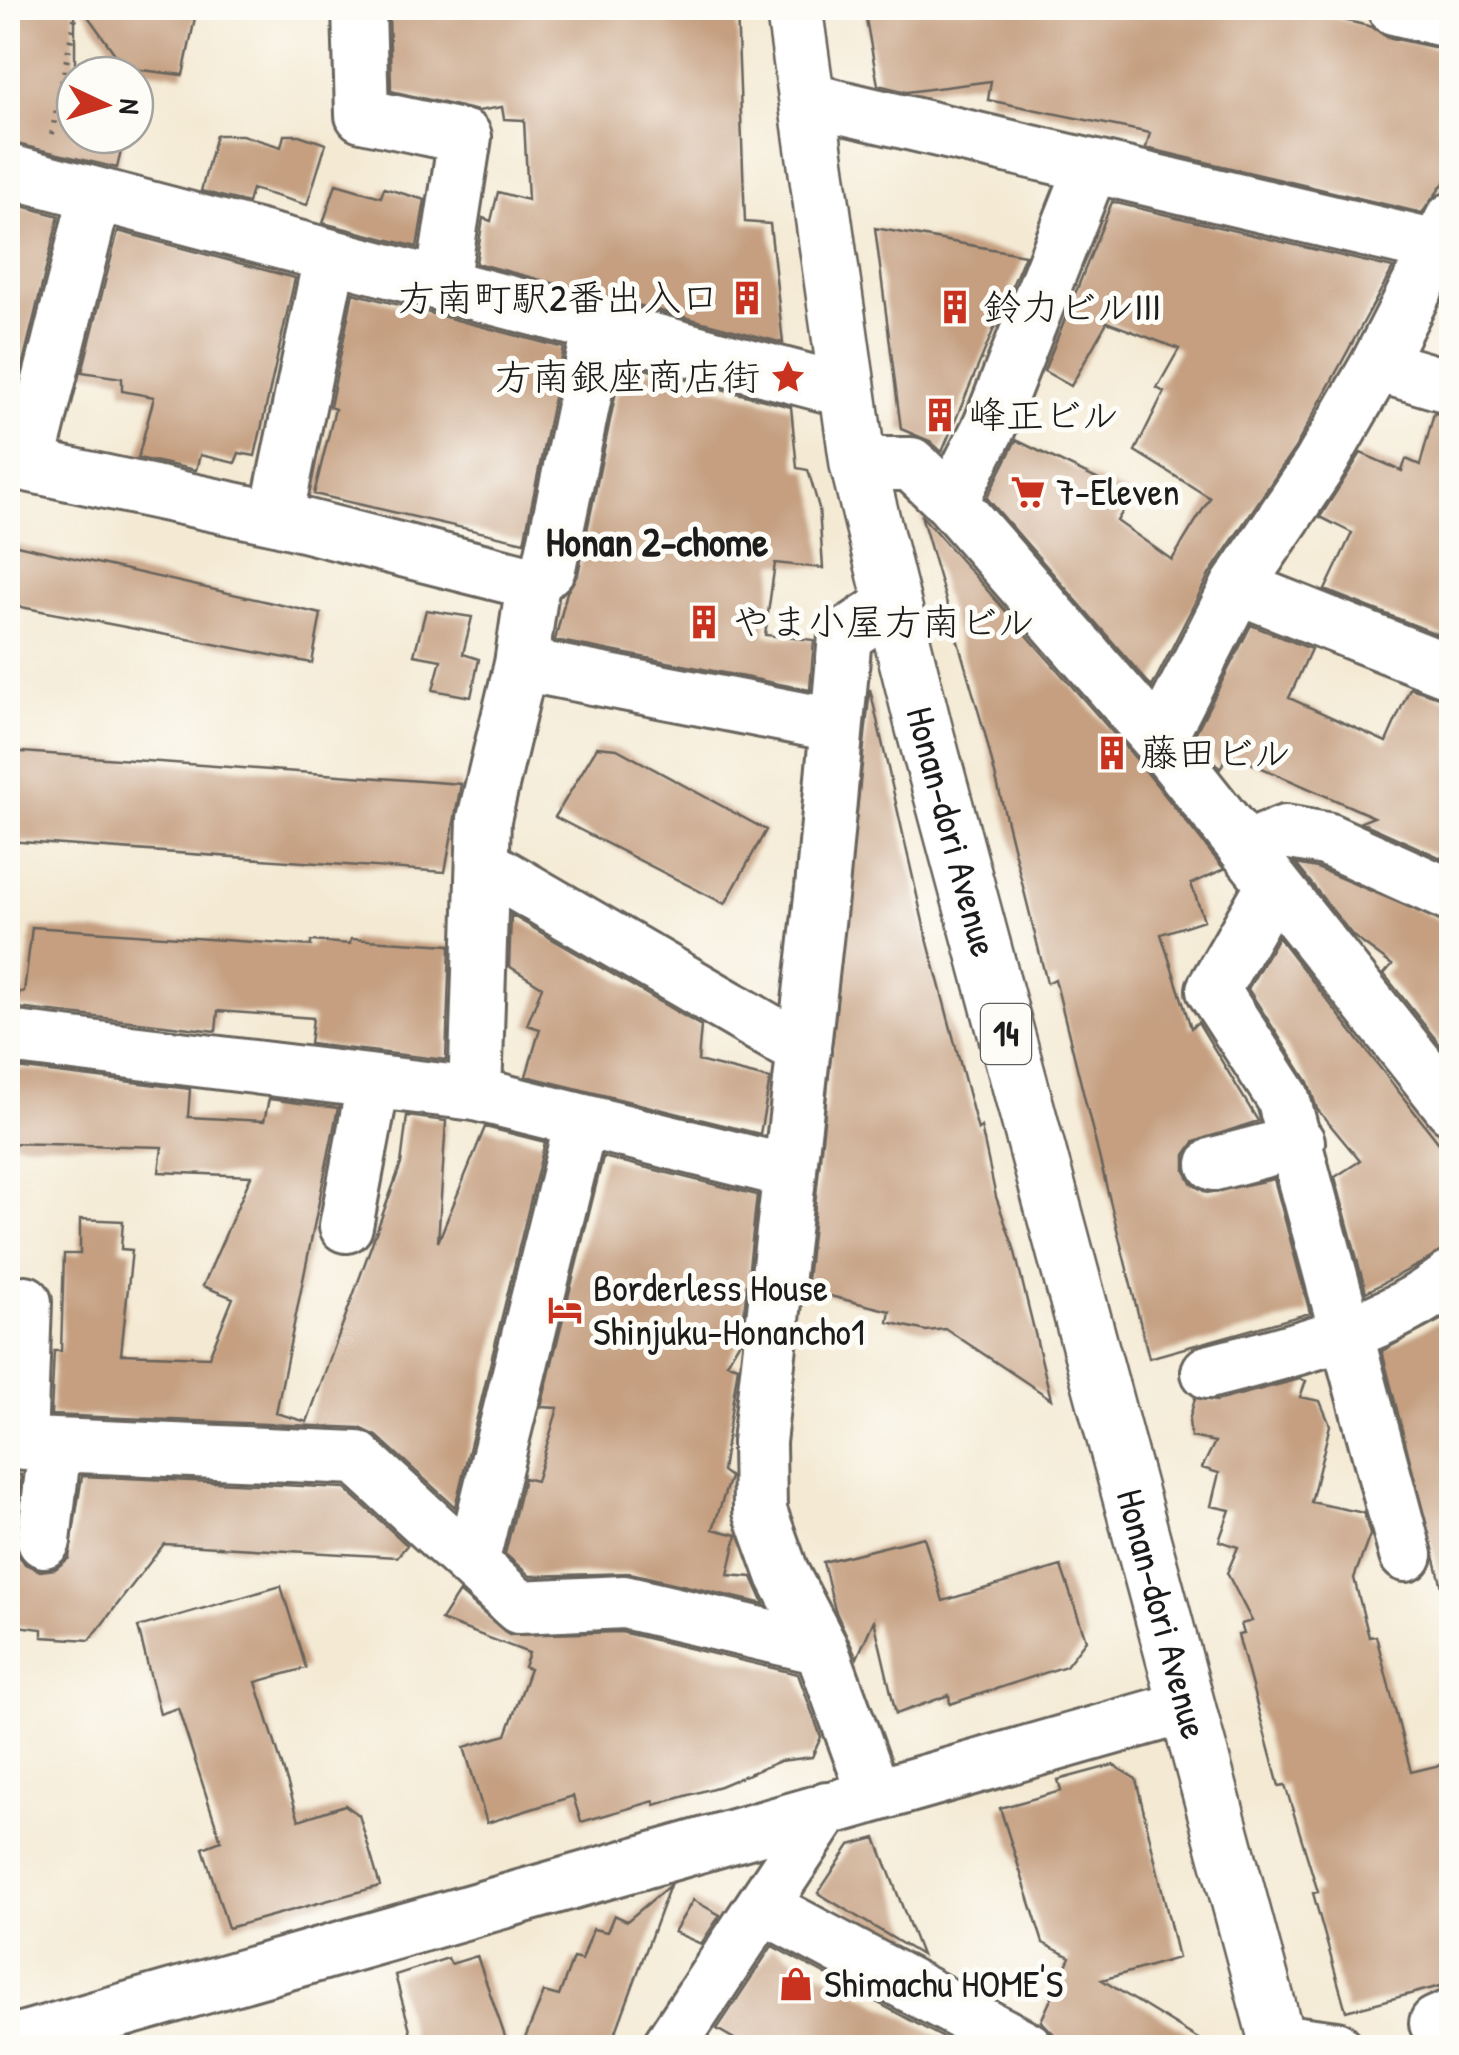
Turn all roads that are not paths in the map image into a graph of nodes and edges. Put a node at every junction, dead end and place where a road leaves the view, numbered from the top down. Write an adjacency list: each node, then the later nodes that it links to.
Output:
1 (360, 8): 11 (street)
2 (794, 8): 5 (main road, Honan-dori Avenue / 14)
3 (1394, 8): 4 (street)
4 (1452, 22)
5 (806, 99): 6 (street); 15 (main road, Honan-dori Avenue / 14)
6 (1092, 166): 9 (street); 18 (street)
7 (25, 177): 8 (street)
8 (95, 197): 10 (street); 16 (street)
9 (1444, 233): 13 (street)
10 (330, 257): 11 (street); 19 (street)
11 (442, 284): 12 (street)
12 (599, 329): 15 (street); 20 (street)
13 (1377, 365): 14 (street); 21 (street)
14 (1452, 387)
15 (846, 390): 17 (main road, Honan-dori Avenue / 14)
16 (18, 463): 19 (street)
17 (858, 464): 18 (street); 22 (main road, Honan-dori Avenue / 14)
18 (951, 502): 26 (street)
19 (276, 518): 20 (street)
20 (532, 583): 23 (street)
21 (1237, 587): 24 (street); 26 (street)
22 (892, 604): 25 (street); 49 (main road, Honan-dori Avenue / 14)
23 (520, 664): 25 (street); 27 (street)
24 (1452, 672)
25 (834, 724): 31 (street)
26 (1159, 740): 28 (street)
27 (484, 865): 31 (street); 33 (street)
28 (1260, 867): 29 (street); 34 (street); 36 (street)
29 (1452, 896)
30 (8, 1037): 32 (street)
31 (804, 1052): 38 (street)
32 (373, 1084): 33 (street); 39 (street)
33 (476, 1094): 35 (street)
34 (1452, 1108)
35 (581, 1122): 38 (street); 47 (street)
36 (1298, 1142): 37 (street); 42 (street)
37 (1214, 1164)
38 (790, 1172): 48 (street)
39 (346, 1226)
40 (1452, 1277): 42 (street)
41 (26, 1302): 44 (street)
42 (1346, 1336): 43 (street); 46 (street)
43 (1208, 1372)
44 (28, 1444): 45 (street); 47 (street)
45 (44, 1540)
46 (1406, 1555)
47 (472, 1563): 48 (street)
48 (821, 1648): 50 (street)
49 (1186, 1707): 50 (street); 53 (main road, Honan-dori Avenue / 14)
50 (851, 1800): 51 (street); 52 (street)
51 (764, 1906): 54 (street); 55 (street)
52 (8, 2043)
53 (1278, 2044): 56 (street)
54 (668, 2048)
55 (1027, 2048)
56 (1336, 2048)

